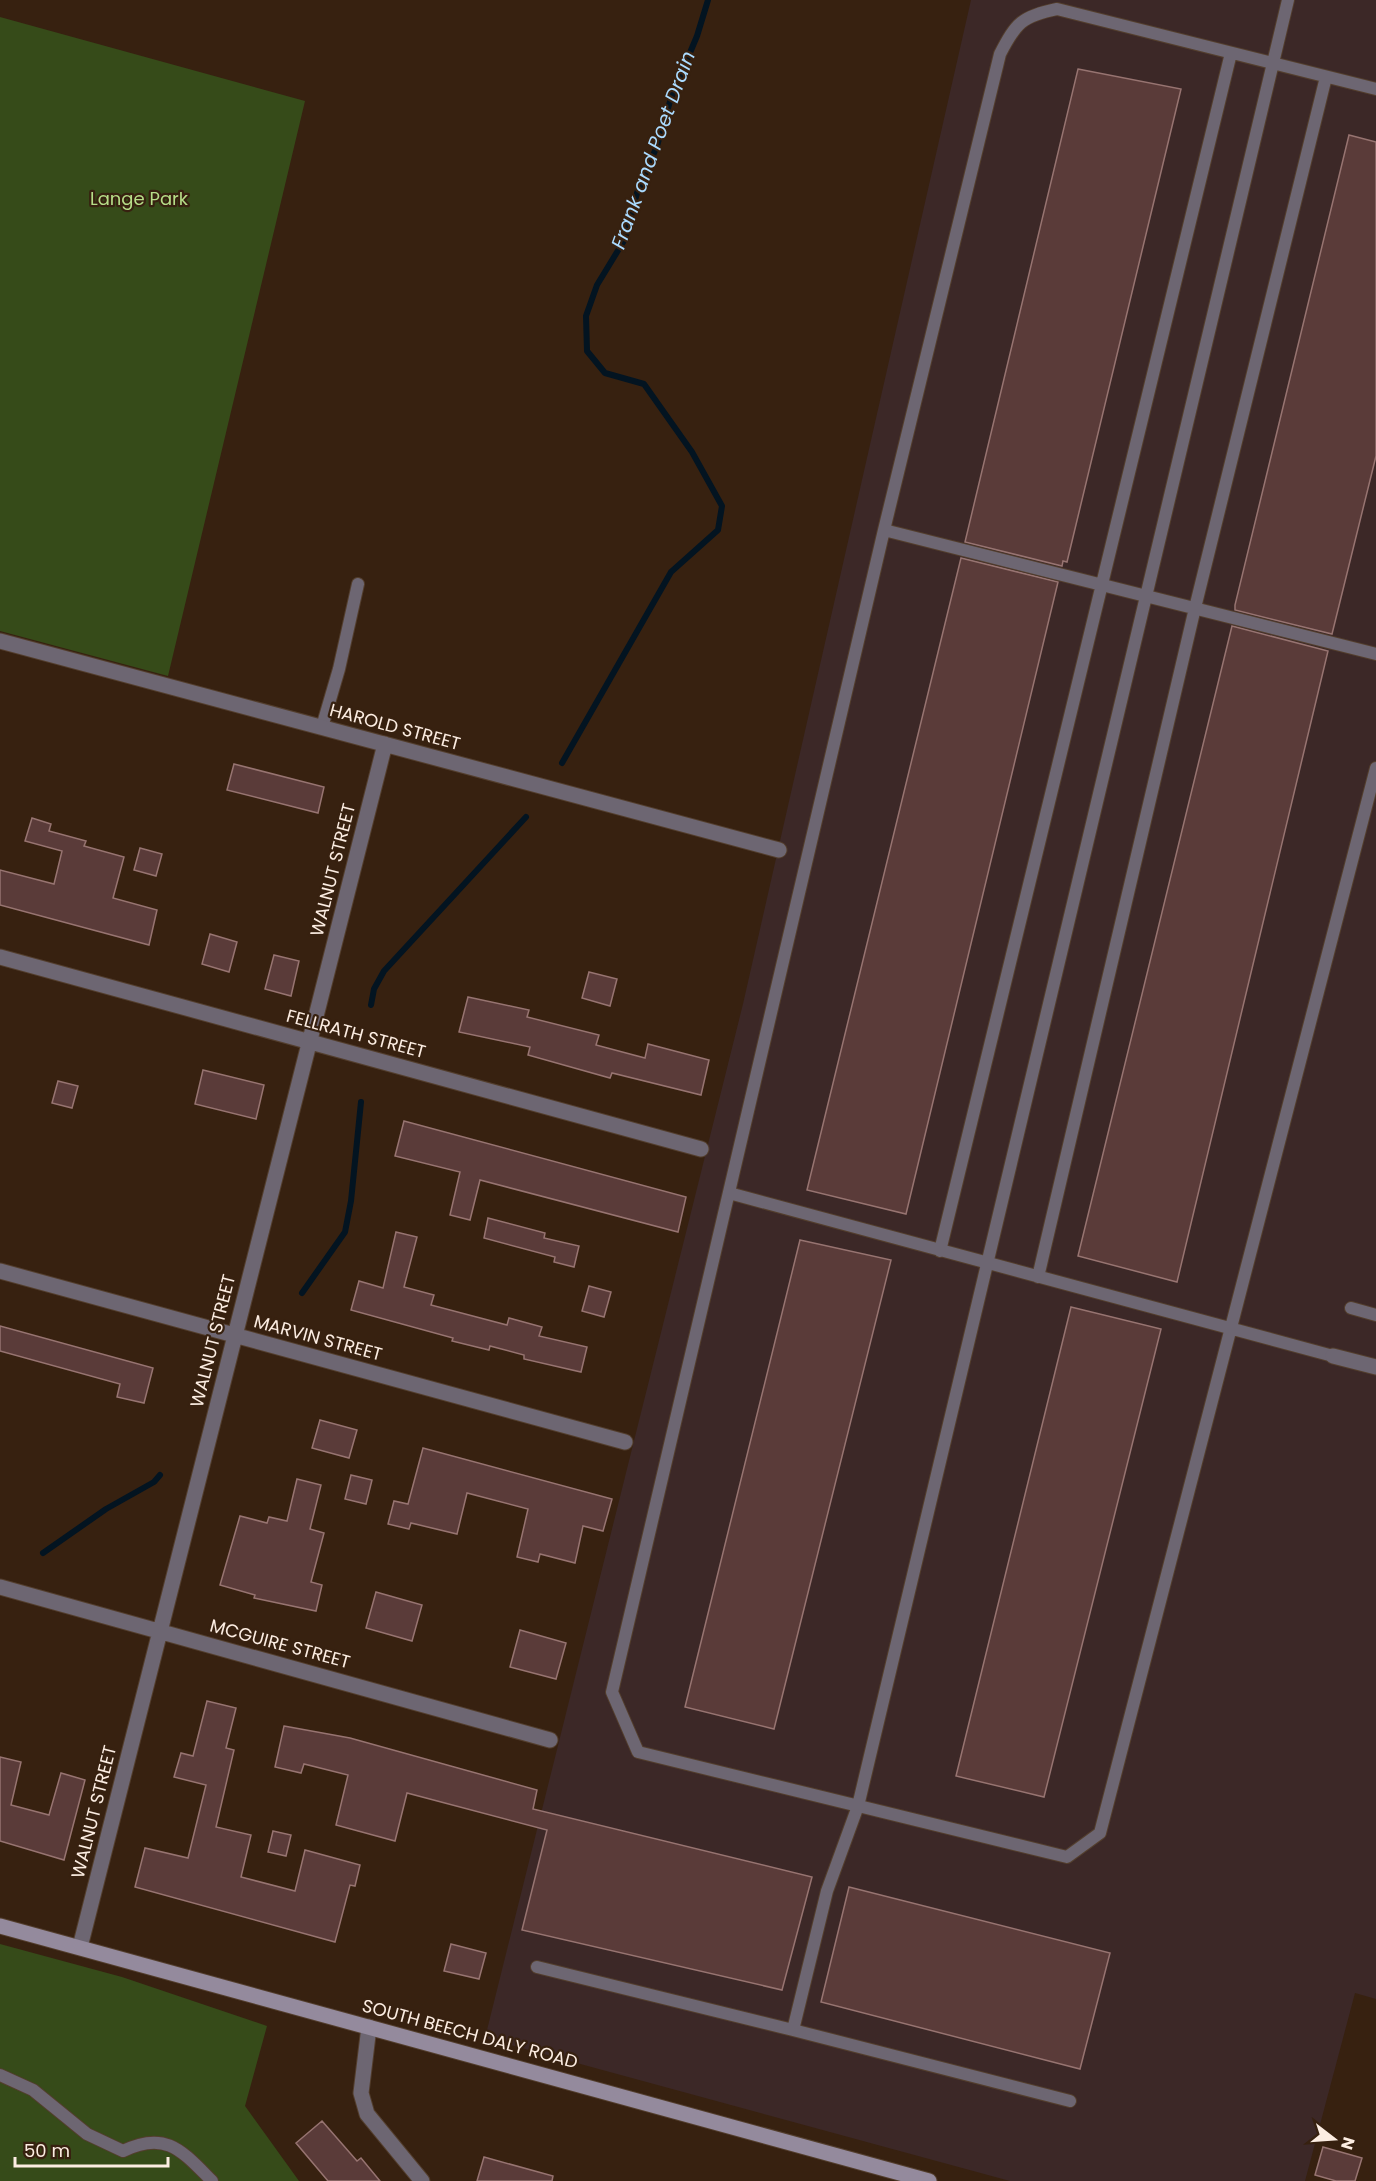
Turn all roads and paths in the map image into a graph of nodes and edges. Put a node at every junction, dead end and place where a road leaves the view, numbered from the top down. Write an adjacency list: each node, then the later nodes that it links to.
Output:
1 (1288, 0): 3 (lane)
2 (1231, 53): 3 (lane); 6 (lane); 8 (lane)
3 (1275, 64): 4 (lane); 9 (lane)
4 (1326, 77): 5 (lane); 10 (lane)
5 (1376, 89)
6 (884, 530): 8 (lane); 20 (lane)
7 (358, 584): 13 (lane)
8 (1102, 585): 9 (lane); 21 (lane)
9 (1148, 596): 10 (lane); 22 (lane)
10 (1195, 608): 12 (lane); 24 (lane)
11 (0, 641): 13 (street, HAROLD STREET)
12 (1376, 654)
13 (321, 727): 14 (street, HAROLD STREET)
14 (385, 744): 16 (street, HAROLD STREET); 18 (street, WALNUT STREET)
15 (1376, 768): 27 (lane)
16 (779, 850)
17 (0, 957): 18 (street, FELLRATH STREET)
18 (309, 1042): 19 (street, FELLRATH STREET); 28 (street, WALNUT STREET)
19 (701, 1149)
20 (729, 1193): 21 (lane); 35 (lane)
21 (940, 1251): 22 (lane)
22 (987, 1264): 24 (lane); 35 (lane)
23 (0, 1271): 28 (street, MARVIN STREET)
24 (1038, 1277): 27 (lane)
25 (1351, 1308): 26 (lane)
26 (1376, 1315)
27 (1232, 1330): 29 (lane); 35 (lane)
28 (235, 1335): 31 (street, MARVIN STREET); 33 (street, WALNUT STREET)
29 (1333, 1356): 30 (street)
30 (1376, 1368)
31 (625, 1442)
32 (0, 1587): 33 (street, MCGUIRE STREET)
33 (160, 1631): 34 (street, MCGUIRE STREET); 37 (street, WALNUT STREET)
34 (550, 1740)
35 (858, 1806): 40 (lane)
36 (0, 1926): 37 (street, SOUTH BEECH DALY ROAD)
37 (80, 1947): 39 (street, SOUTH BEECH DALY ROAD)
38 (537, 1967): 40 (lane)
39 (369, 2027): 44 (street); 45 (street, SOUTH BEECH DALY ROAD)
40 (793, 2030): 42 (lane)
41 (0, 2075): 43 (lane)
42 (1070, 2101)
43 (212, 2181)
44 (422, 2181)
45 (929, 2181)

